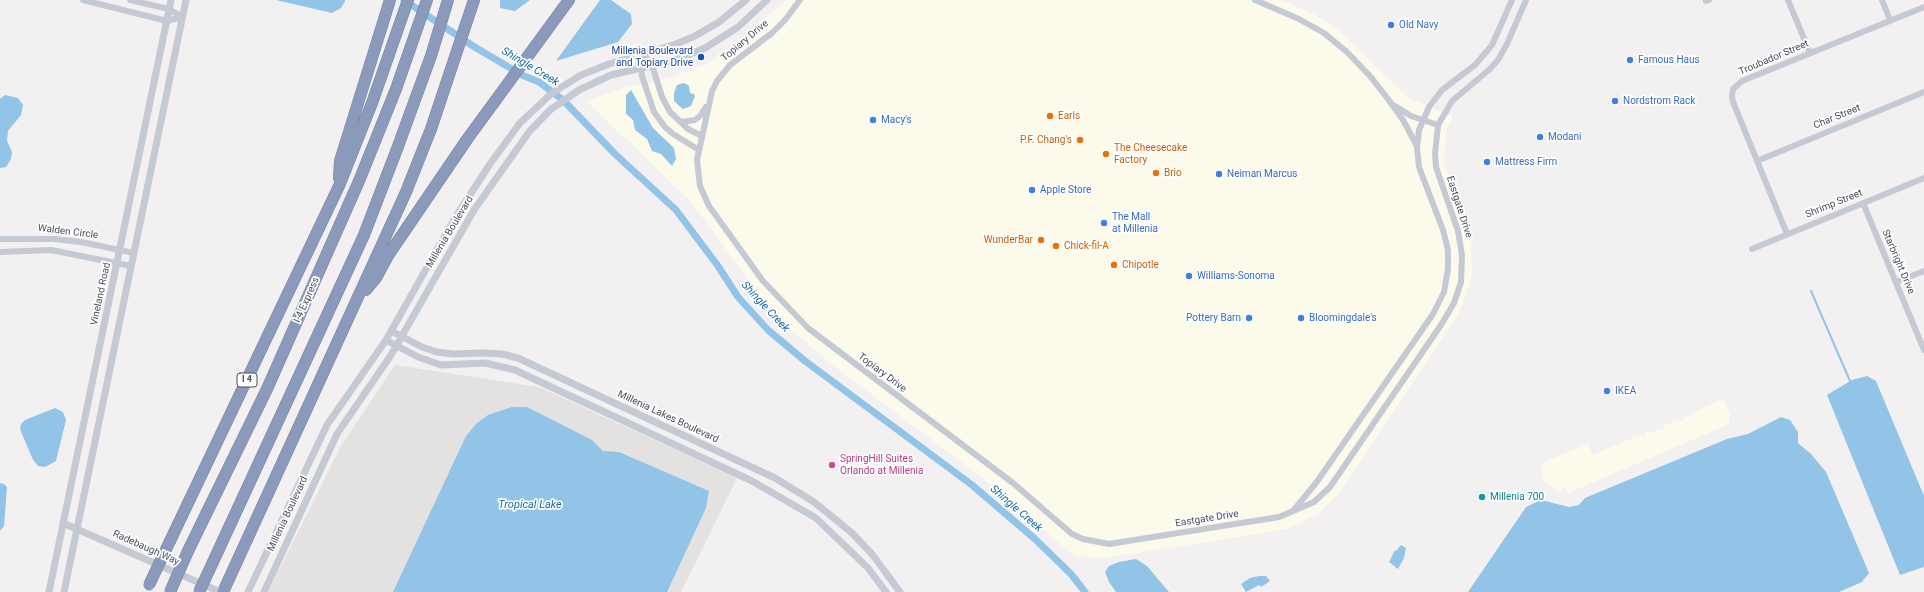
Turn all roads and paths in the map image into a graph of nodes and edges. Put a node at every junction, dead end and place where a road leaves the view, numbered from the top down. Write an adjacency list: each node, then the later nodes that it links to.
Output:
1 (84, 0): 23 (street)
2 (130, 0): 20 (street)
3 (171, 0): 20 (street, Vineland Road)
4 (186, 0): 21 (street)
5 (390, 0): 39 (highway)
6 (408, 0): 39 (highway, I 4)
7 (427, 0): 64 (highway, I-4 Express, bridge)
8 (448, 0): 65 (highway, bridge)
9 (474, 0): 51 (highway)
10 (569, 0): 51 (highway)
11 (746, 0): 25 (street, Millenia Boulevard)
12 (767, 0): 26 (street, Millenia Boulevard)
13 (800, 0): 30 (street, Topiary Drive)
14 (1255, 0): 29 (street)
15 (1512, 0): 31 (street)
16 (1526, 0): 33 (street, Eastgate Drive)
17 (1788, 0): 24 (street)
18 (1882, 0): 22 (street)
19 (1924, 6): 22 (street, Troubador Street)
20 (169, 9): 21 (street); 23 (street, Vineland Road)
21 (182, 17): 23 (street); 46 (street)
22 (1890, 20): 24 (street, Troubador Street)
23 (167, 22): 44 (street, Vineland Road)
24 (1810, 53): 37 (street, Troubador Street)
25 (643, 54): 26 (street); 27 (street); 52 (street, Millenia Boulevard)
26 (652, 65): 27 (street, Millenia Boulevard); 32 (street)
27 (641, 67): 36 (street); 53 (street, Millenia Boulevard)
28 (1924, 92): 37 (street, Char Street)
29 (1388, 99): 31 (street); 35 (street)
30 (709, 102): 32 (street, Topiary Drive); 34 (street, Topiary Drive)
31 (1422, 120): 33 (street); 35 (street)
32 (681, 122): 34 (street)
33 (1438, 126): 57 (street, Eastgate Drive)
34 (702, 136): 36 (street, Topiary Drive)
35 (1417, 148): 57 (street)
36 (699, 150): 60 (street, Topiary Drive)
37 (1757, 161): 41 (street, Troubador Street)
38 (1924, 178): 40 (street, Shrimp Street)
39 (339, 186): 61 (highway, I 4, bridge)
40 (1863, 203): 41 (street, Shrimp Street); 50 (street, Starbright Drive)
41 (1787, 234): 43 (street, Shrimp Street)
42 (0, 239): 44 (street, Walden Circle)
43 (1752, 249)
44 (120, 250): 46 (street, Walden Circle); 47 (street, Vineland Road)
45 (0, 252): 47 (street, Walden Circle)
46 (134, 253): 48 (street)
47 (118, 263): 48 (street, Walden Circle); 58 (street, Vineland Road)
48 (131, 266): 59 (street)
49 (1924, 271): 50 (street)
50 (1896, 282): 56 (street, Starbright Drive)
51 (353, 306): 66 (highway)
52 (391, 331): 53 (street, Millenia Lakes Boulevard); 54 (street, Millenia Boulevard)
53 (402, 337): 55 (street, Millenia Boulevard); 70 (street, Millenia Lakes Boulevard)
54 (386, 340): 55 (street); 67 (street, Millenia Boulevard)
55 (397, 346): 68 (street, Millenia Boulevard); 69 (street)
56 (1924, 350)
57 (1293, 511): 60 (street, Eastgate Drive)
58 (63, 523): 59 (street, Radebaugh Way); 62 (street, Vineland Road)
59 (77, 528): 63 (street); 66 (street, Radebaugh Way)
60 (1124, 542)
61 (148, 588)
62 (49, 592)
63 (64, 592)
64 (170, 592)
65 (199, 592)
66 (221, 592)
67 (248, 592)
68 (264, 592)
69 (886, 592)
70 (900, 592)

